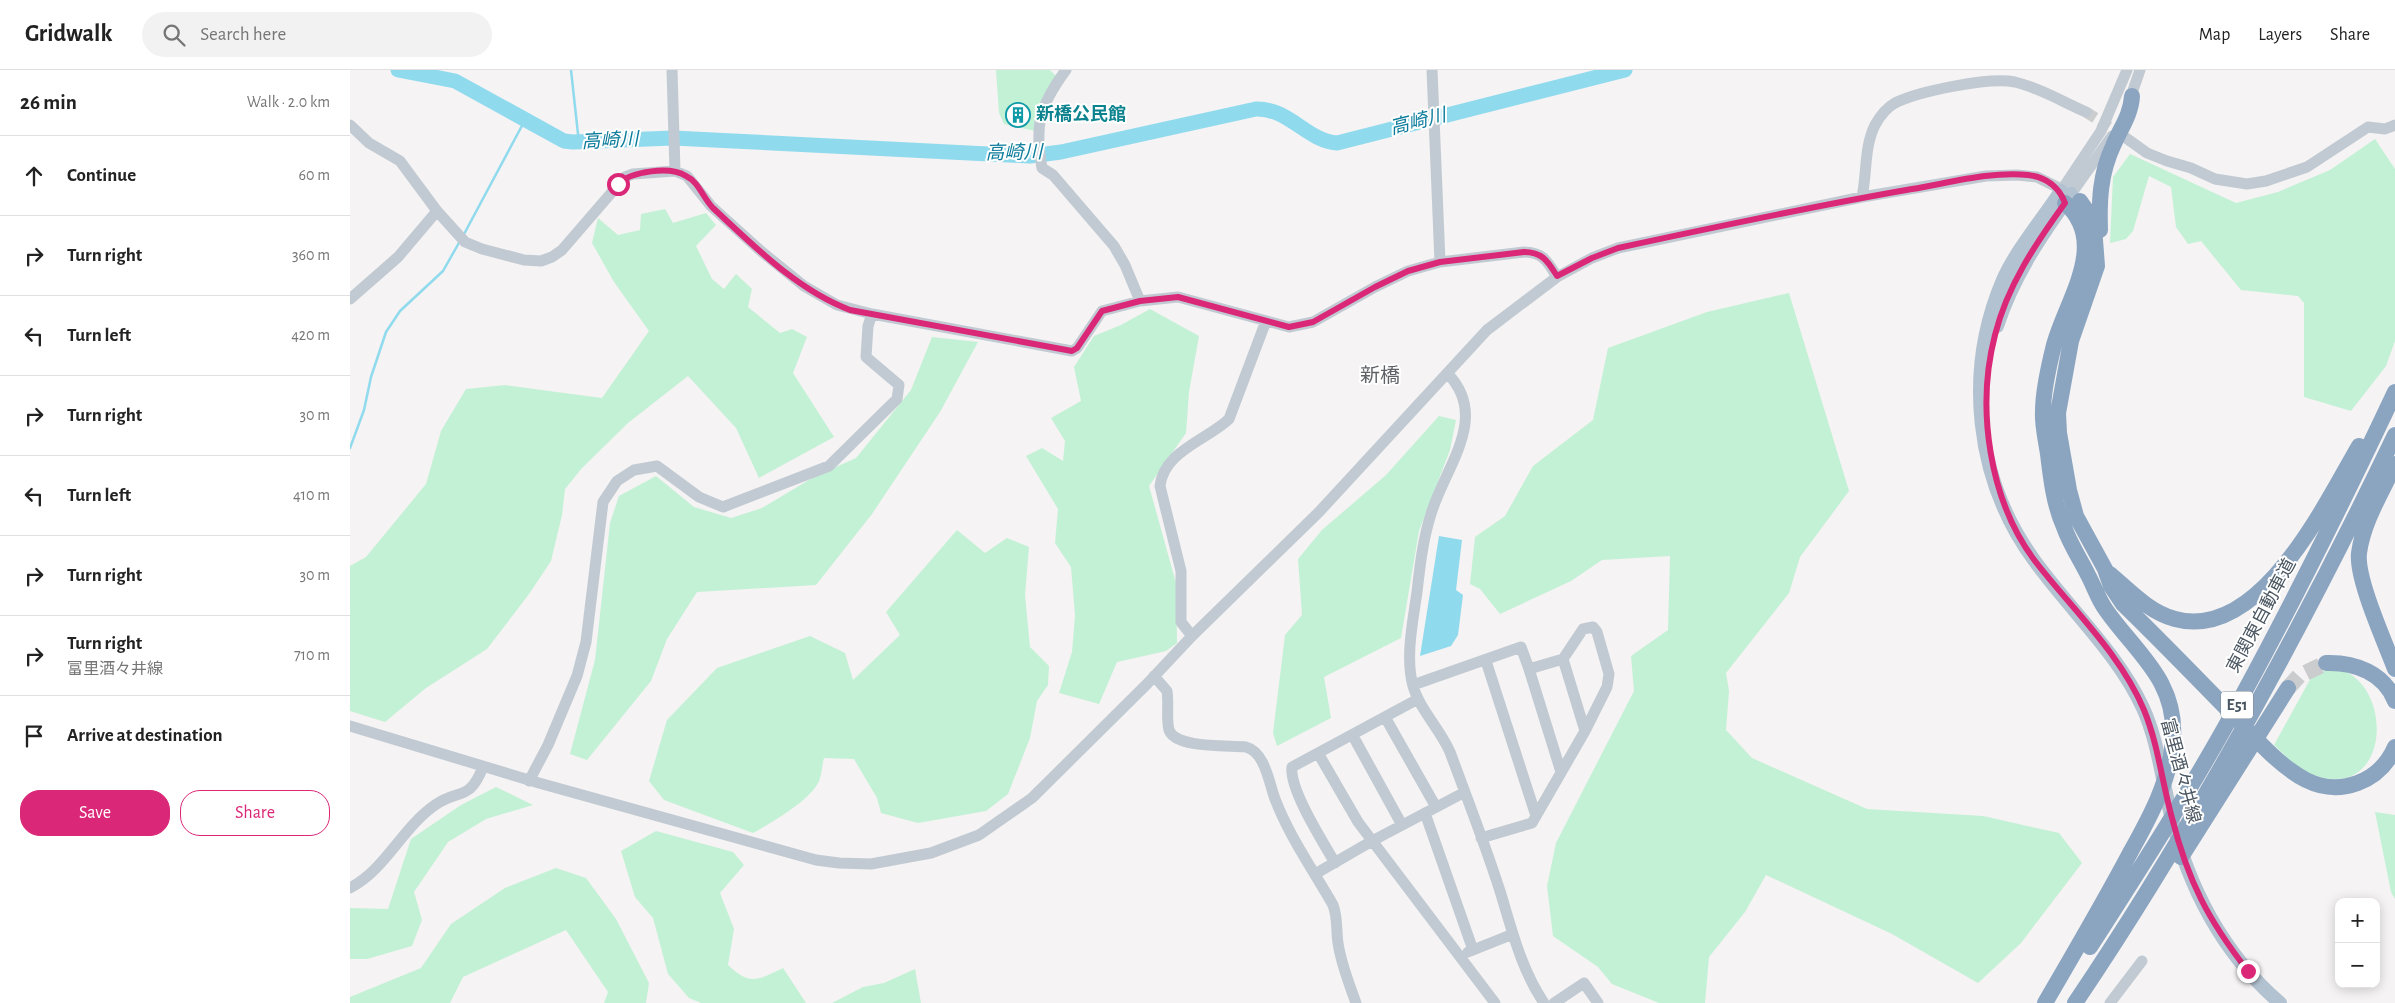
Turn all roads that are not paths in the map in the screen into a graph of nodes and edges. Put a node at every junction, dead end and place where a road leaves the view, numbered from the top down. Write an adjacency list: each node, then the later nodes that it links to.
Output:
1 (672, 70): 11 (street)
2 (1066, 70): 19 (street)
3 (1432, 70): 16 (street)
4 (2127, 70): 12 (street)
5 (2140, 70): 6 (street)
6 (2132, 96): 12 (street); 15 (highway)
7 (2086, 112): 13 (street)
8 (350, 125): 14 (street)
9 (2395, 125): 10 (street)
10 (2126, 138)
11 (675, 171): 14 (street); 20 (street)
12 (2066, 196): 13 (street); 15 (highway); 28 (highway); 76 (main road, 富里酒々井線)
13 (1862, 197): 17 (street)
14 (437, 211): 18 (street)
15 (2098, 257): 27 (highway)
16 (1440, 262): 17 (street); 21 (street)
17 (1557, 276): 22 (street)
18 (350, 299)
19 (1140, 301): 20 (street); 21 (street)
20 (872, 314): 51 (street)
21 (1266, 321): 29 (street)
22 (1448, 374): 29 (street); 36 (street)
23 (2395, 380): 27 (highway)
24 (2395, 392): 73 (highway, 東関東自動車道 / E51)
25 (2395, 435): 66 (highway, E51)
26 (2395, 464): 33 (highway)
27 (2104, 569): 37 (highway)
28 (2089, 576): 37 (highway); 72 (highway)
29 (1192, 636): 35 (street)
30 (1563, 659): 34 (street); 43 (street); 43 (street)
31 (1486, 660): 34 (street); 36 (street); 55 (street)
32 (2326, 663): 40 (highway)
33 (2394, 667)
34 (1529, 669): 50 (street)
35 (1154, 676): 51 (street); 60 (street)
36 (1413, 685): 39 (street)
37 (2202, 688): 46 (highway)
38 (2288, 688): 66 (highway)
39 (1418, 699): 41 (street); 52 (street)
40 (2395, 702)
41 (1385, 717): 44 (street); 53 (street)
42 (350, 726): 48 (street)
43 (1585, 731): 50 (street)
44 (1353, 736): 47 (street); 56 (street)
45 (2395, 748): 46 (highway)
46 (2262, 749): 49 (highway)
47 (1318, 753): 58 (street); 59 (street)
48 (483, 767): 51 (street); 61 (street)
49 (2395, 767)
50 (1561, 772): 55 (street)
51 (529, 781)
52 (1465, 792): 53 (street); 57 (street)
53 (1436, 807): 54 (street)
54 (1426, 813): 56 (street); 63 (street)
55 (1536, 816): 57 (street)
56 (1402, 825): 58 (street)
57 (1481, 838): 62 (street)
58 (1372, 841): 59 (street); 64 (street)
59 (1334, 863): 60 (street)
60 (1315, 874): 67 (street)
61 (351, 886)
62 (1513, 934): 63 (street); 69 (street)
63 (1474, 950): 64 (street)
64 (1460, 956): 68 (street)
65 (2142, 961): 75 (street)
66 (2095, 973): 74 (highway, E51)
67 (1356, 1003)
68 (1495, 1003)
69 (1544, 1003)
70 (1554, 1003): 71 (street)
71 (1598, 1003)
72 (2045, 1003)
73 (2054, 1003)
74 (2075, 1003)
75 (2110, 1003)
76 (2280, 1003)

